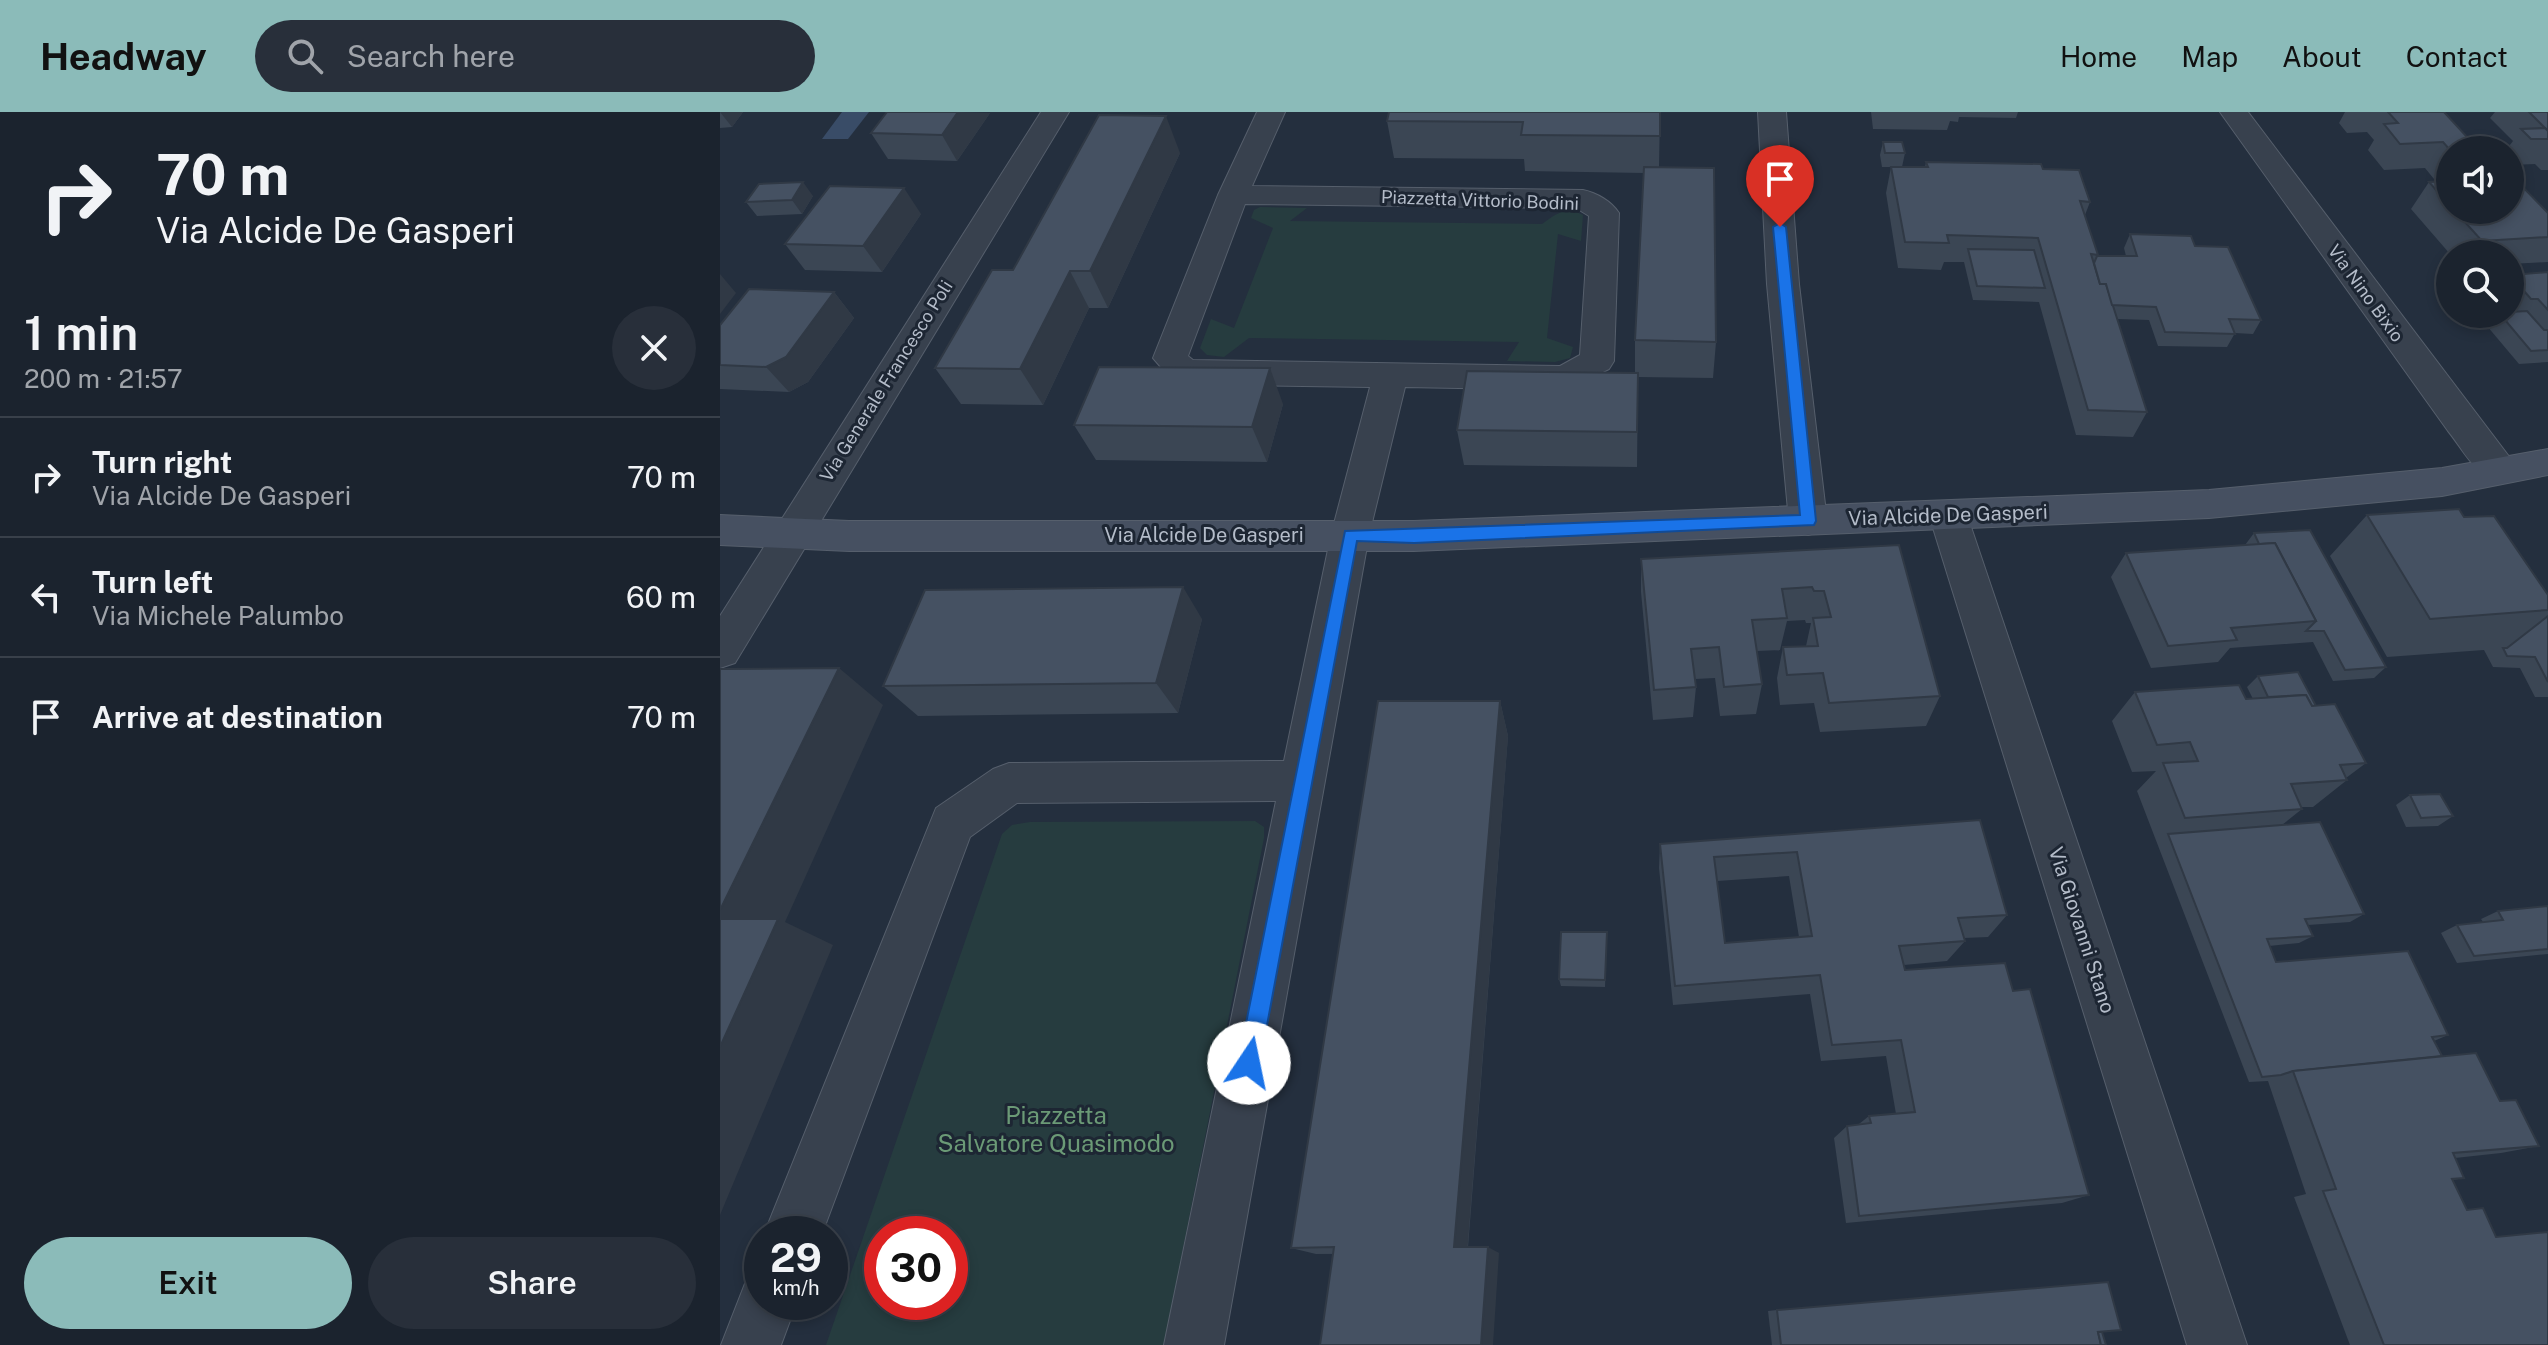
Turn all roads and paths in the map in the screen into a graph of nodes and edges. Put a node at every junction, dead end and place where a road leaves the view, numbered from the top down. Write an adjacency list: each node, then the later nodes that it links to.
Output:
1 (1055, 112): 13 (street, Via Generale Francesco Poli)
2 (1271, 112): 5 (street, Piazzetta Vittorio Bodini)
3 (1772, 112): 11 (street)
4 (2234, 112): 8 (street, Via Nino Bixio)
5 (1233, 195): 6 (street, Piazzetta Vittorio Bodini); 6 (street, Piazzetta Vittorio Bodini)
6 (1390, 376): 14 (street)
7 (2548, 462): 8 (street)
8 (2501, 471): 9 (street, Via Alcide De Gasperi); 10 (street, Via Alcide De Gasperi)
9 (2548, 486)
10 (1948, 515): 11 (street, Via Alcide De Gasperi); 21 (street, Via Giovanni Stano)
11 (1808, 521): 14 (street, Via Alcide De Gasperi)
12 (720, 530): 13 (street, Via Alcide De Gasperi)
13 (790, 534): 14 (street, Via Alcide De Gasperi); 15 (street, Via Generale Francesco Poli)
14 (1350, 535): 16 (street)
15 (720, 651)
16 (1303, 781): 17 (street); 20 (street)
17 (800, 1216)
18 (760, 1320): 19 (street)
19 (751, 1345)
20 (1194, 1345)
21 (2217, 1345)

